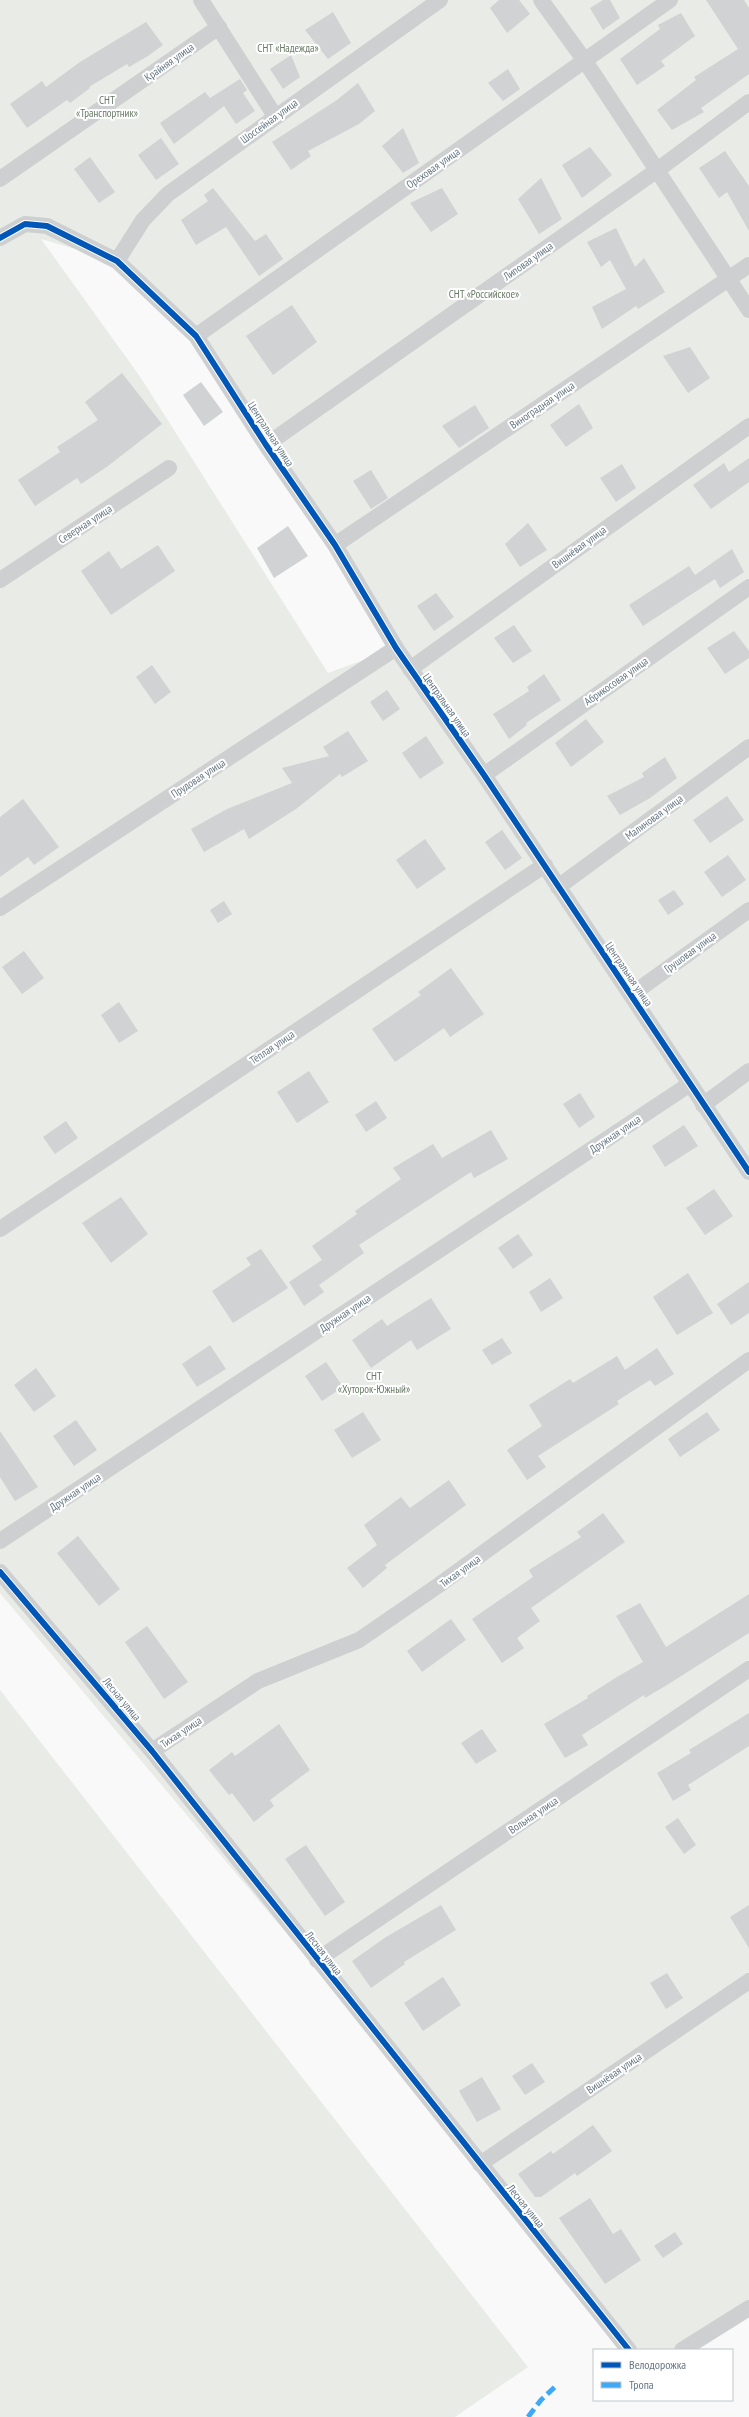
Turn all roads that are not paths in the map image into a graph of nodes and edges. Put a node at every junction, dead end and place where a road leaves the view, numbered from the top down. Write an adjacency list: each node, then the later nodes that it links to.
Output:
1 (201, 0): 5 (street)
2 (440, 0): 8 (street, Шоссейная улица)
3 (541, 0): 6 (street)
4 (670, 0): 6 (street, Ореховая улица)
5 (219, 27): 8 (street); 10 (street, Крайняя улица)
6 (586, 61): 9 (street); 16 (street, Ореховая улица)
7 (749, 102): 9 (street, Липовая улица)
8 (276, 116): 12 (street, Шоссейная улица)
9 (656, 170): 14 (street); 18 (street, Липовая улица)
10 (0, 179)
11 (0, 238): 12 (street, Центральная улица)
12 (117, 261): 16 (street, Центральная улица)
13 (749, 265): 14 (street, Виноградная улица)
14 (729, 279): 15 (street); 20 (street, Виноградная улица)
15 (749, 310)
16 (196, 336): 18 (street, Центральная улица)
17 (749, 426): 24 (street, Вишнёвая улица)
18 (266, 446): 20 (street, Центральная улица)
19 (169, 468): 21 (street, Северная улица)
20 (335, 545): 23 (street, Центральная улица)
21 (0, 580)
22 (749, 587): 26 (street, Абрикосовая улица)
23 (396, 648): 24 (street, Центральная улица); 29 (street, Прудовая улица)
24 (410, 669): 26 (street, Центральная улица)
25 (749, 747): 28 (street, Малиновая улица)
26 (484, 775): 27 (street, Центральная улица)
27 (544, 865): 28 (street, Центральная улица); 36 (street, Тёплая улица)
28 (558, 887): 31 (street, Центральная улица)
29 (0, 908)
30 (749, 910): 31 (street, Грушовая улица)
31 (631, 994): 33 (street, Центральная улица)
32 (749, 1072): 34 (street)
33 (690, 1084): 34 (street, Центральная улица); 38 (street, Дружная улица)
34 (703, 1105): 35 (street, Центральная улица)
35 (749, 1172)
36 (0, 1229)
37 (749, 1360): 41 (street, Тихая улица)
38 (0, 1541)
39 (0, 1572): 41 (street, Лесная улица)
40 (749, 1669): 42 (street, Вольная улица)
41 (152, 1751): 42 (street, Лесная улица)
42 (317, 1960): 44 (street, Лесная улица)
43 (749, 1981): 44 (street, Вишнёвая улица)
44 (480, 2164): 46 (street, Лесная улица)
45 (746, 2315): 47 (street)
46 (628, 2349)
47 (684, 2349)

